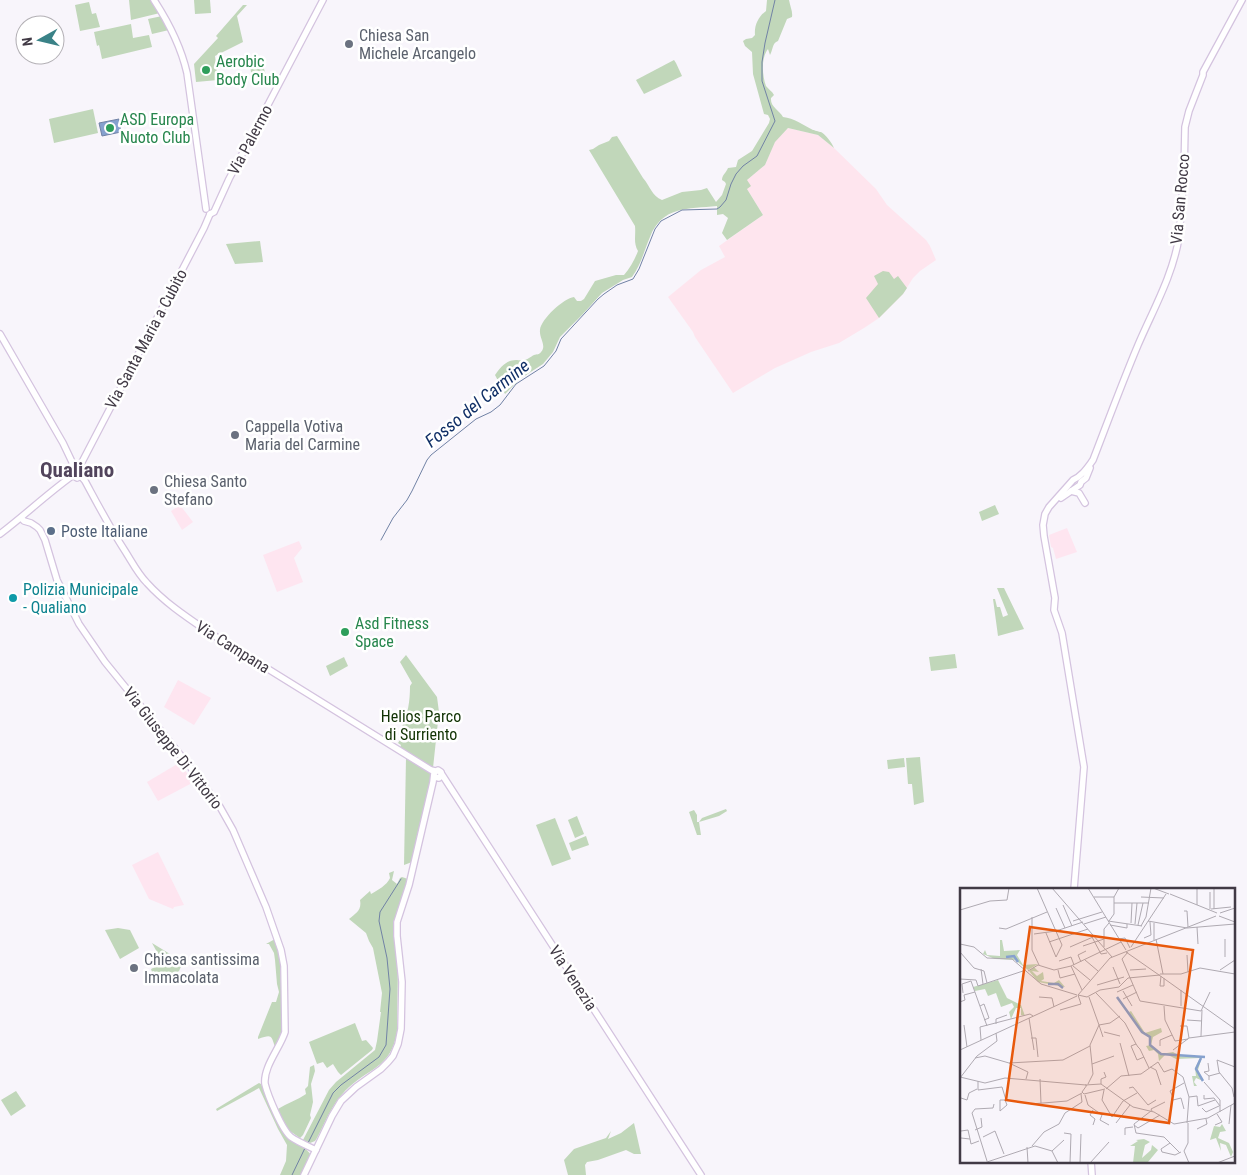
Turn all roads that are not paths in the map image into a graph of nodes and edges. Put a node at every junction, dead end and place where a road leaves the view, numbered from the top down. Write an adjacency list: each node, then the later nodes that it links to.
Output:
1 (154, 0): 4 (street)
2 (323, 0): 4 (street, Via Palermo)
3 (1242, 0): 10 (street, Via San Rocco)
4 (210, 209): 7 (street, Via Santa Maria a Cubito)
5 (0, 334): 6 (street)
6 (73, 464): 7 (street); 8 (street)
7 (81, 464): 9 (street)
8 (72, 476): 9 (street); 11 (street)
9 (81, 476): 14 (street, Via Campana)
10 (1077, 486): 10 (street); 13 (street); 13 (street)
11 (21, 518): 12 (street); 17 (street, Via Giuseppe Di Vittorio)
12 (0, 534)
13 (1057, 609): 16 (street)
14 (435, 775): 15 (street, Via Campana); 17 (street)
15 (446, 780): 20 (street, Via Venezia)
16 (1074, 888)
17 (316, 1150): 19 (street)
18 (1091, 1162): 21 (street)
19 (304, 1175)
20 (701, 1175)
21 (1092, 1175)

